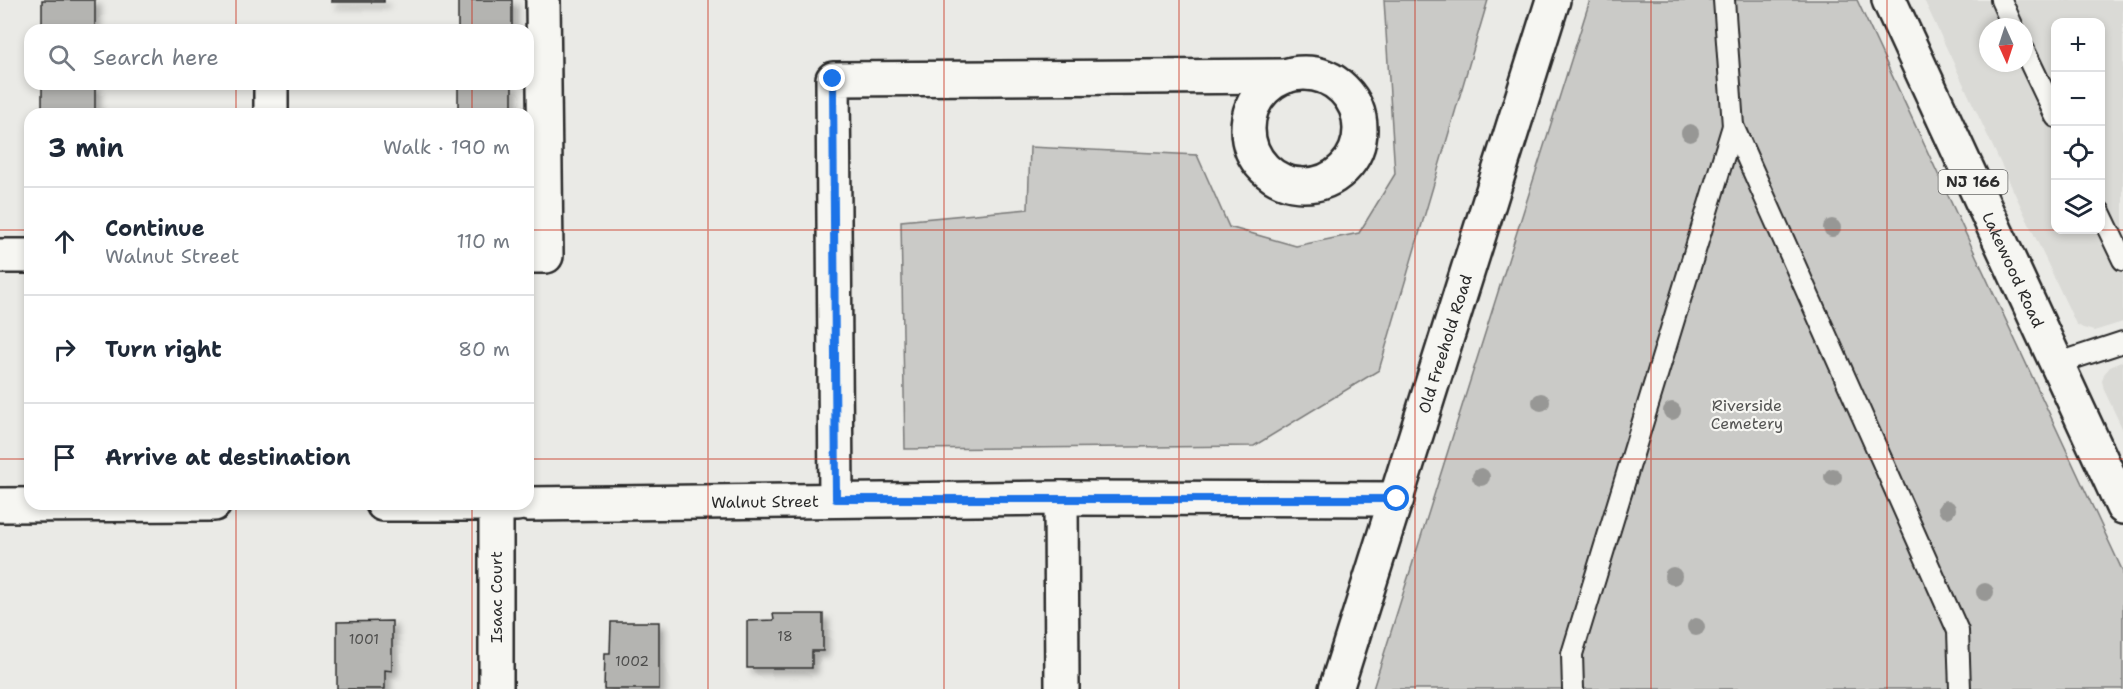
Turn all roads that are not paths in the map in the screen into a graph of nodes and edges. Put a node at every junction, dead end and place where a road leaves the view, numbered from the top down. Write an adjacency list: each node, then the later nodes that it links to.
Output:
1 (543, 0): 16 (street)
2 (1553, 0): 22 (street, Old Freehold Road)
3 (1724, 0): 12 (lane)
4 (1889, 0): 19 (street, Lakewood Road / NJ 166)
5 (2001, 0): 6 (lane)
6 (2009, 18)
7 (2033, 69): 11 (lane)
8 (1286, 76): 21 (street)
9 (271, 90): 10 (street)
10 (271, 108)
11 (2051, 108)
12 (1733, 126): 31 (lane); 32 (lane)
13 (2105, 222): 17 (lane)
14 (0, 256): 15 (street)
15 (24, 256)
16 (534, 256)
17 (2123, 260)
18 (2123, 342): 19 (lane)
19 (2056, 364): 26 (street, Lakewood Road / NJ 166)
20 (1061, 498): 21 (street, Walnut Street); 22 (street, Walnut Street); 29 (street)
21 (836, 499): 23 (street, Walnut Street)
22 (1397, 499): 30 (street, Old Freehold Road)
23 (534, 504)
24 (0, 505): 25 (street)
25 (24, 505)
26 (2123, 507)
27 (496, 510): 28 (street, Isaac Court)
28 (496, 689)
29 (1062, 689)
30 (1336, 689)
31 (1573, 689)
32 (1960, 689)

